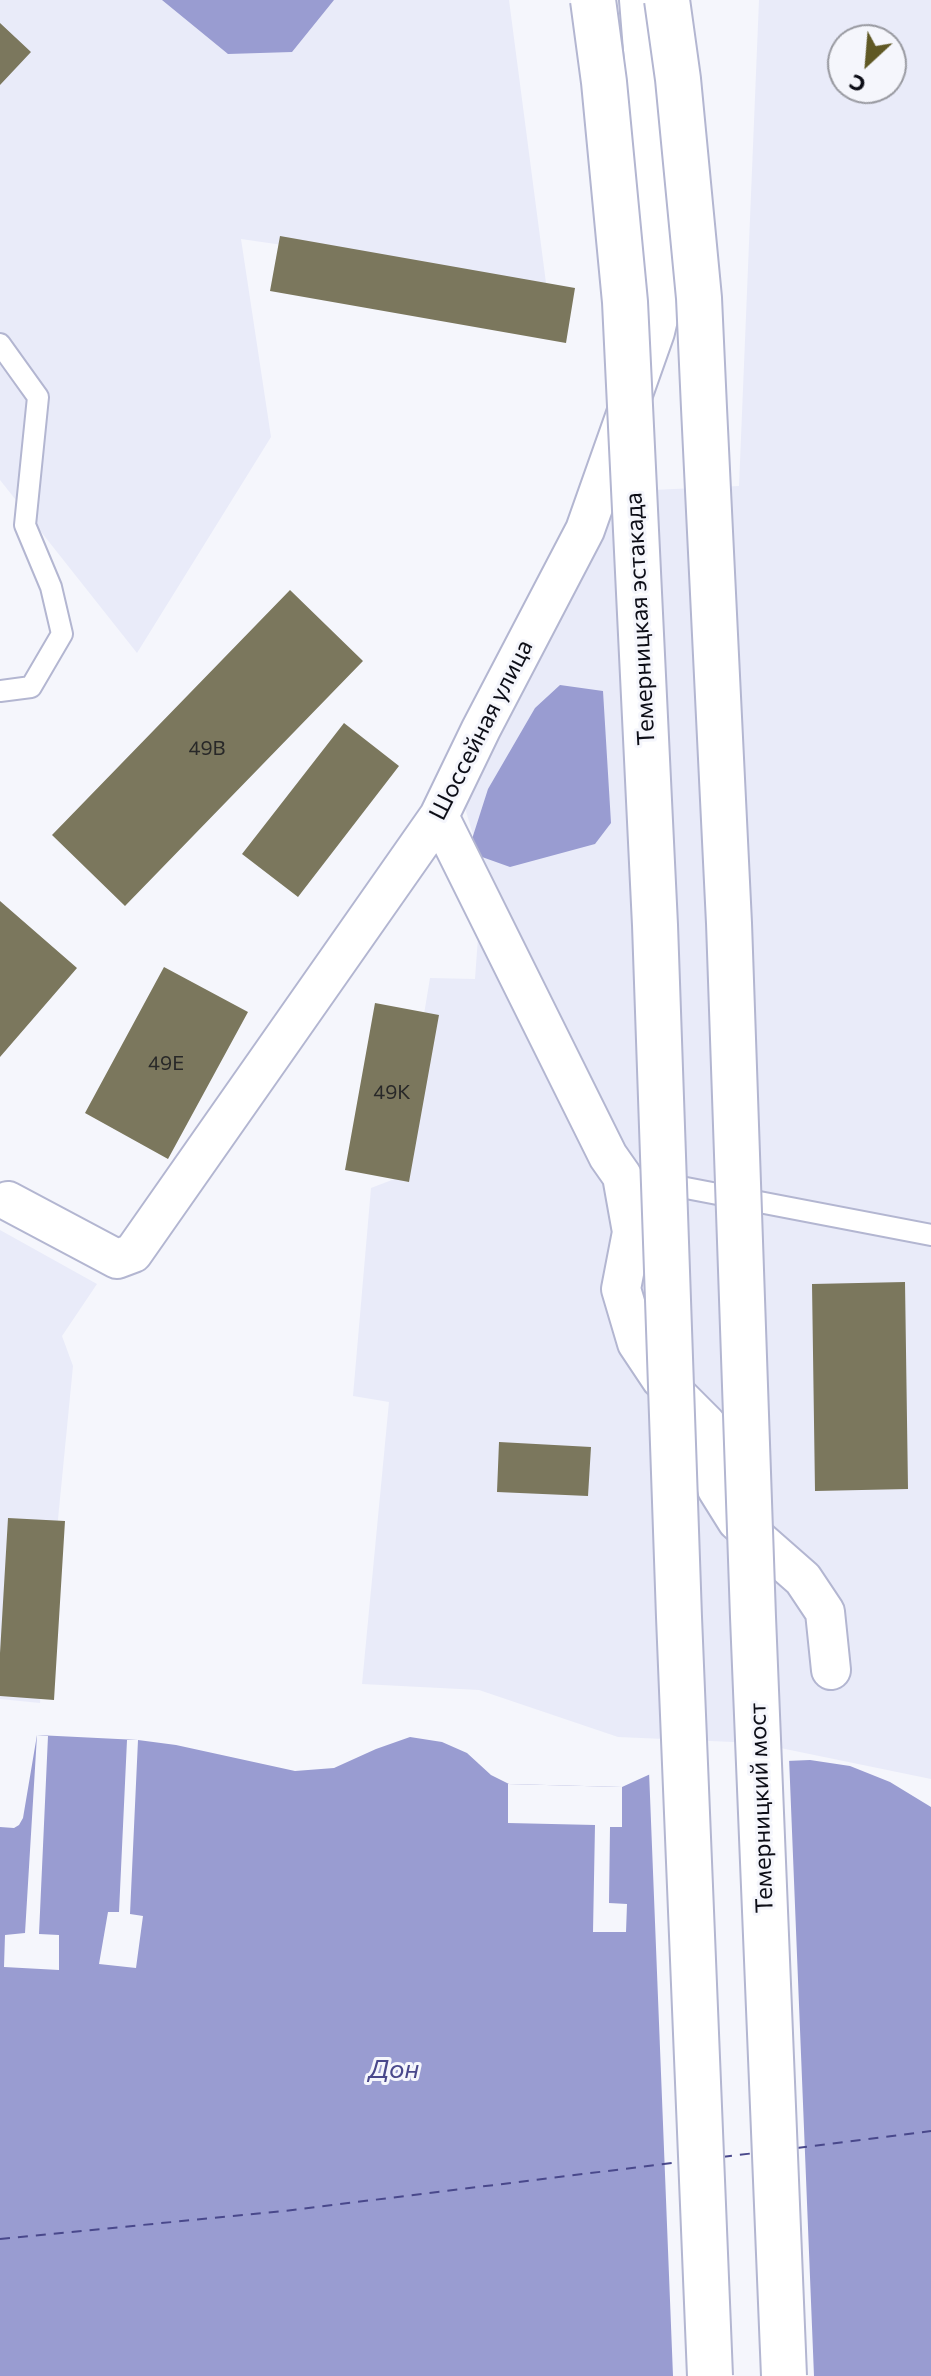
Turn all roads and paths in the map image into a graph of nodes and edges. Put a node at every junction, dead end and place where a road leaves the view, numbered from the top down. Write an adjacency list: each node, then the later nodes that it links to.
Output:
1 (593, 0): 11 (main road, Темерницкая эстакада, bridge)
2 (639, 0): 6 (street, Шоссейная улица)
3 (667, 0): 12 (main road, Темерницкий мост, bridge)
4 (0, 344): 5 (lane)
5 (0, 691)
6 (439, 816): 7 (street); 8 (street, Шоссейная улица)
7 (622, 1176): 9 (lane); 10 (street)
8 (8, 1201)
9 (931, 1235)
10 (831, 1670)
11 (710, 2376)
12 (784, 2376)

